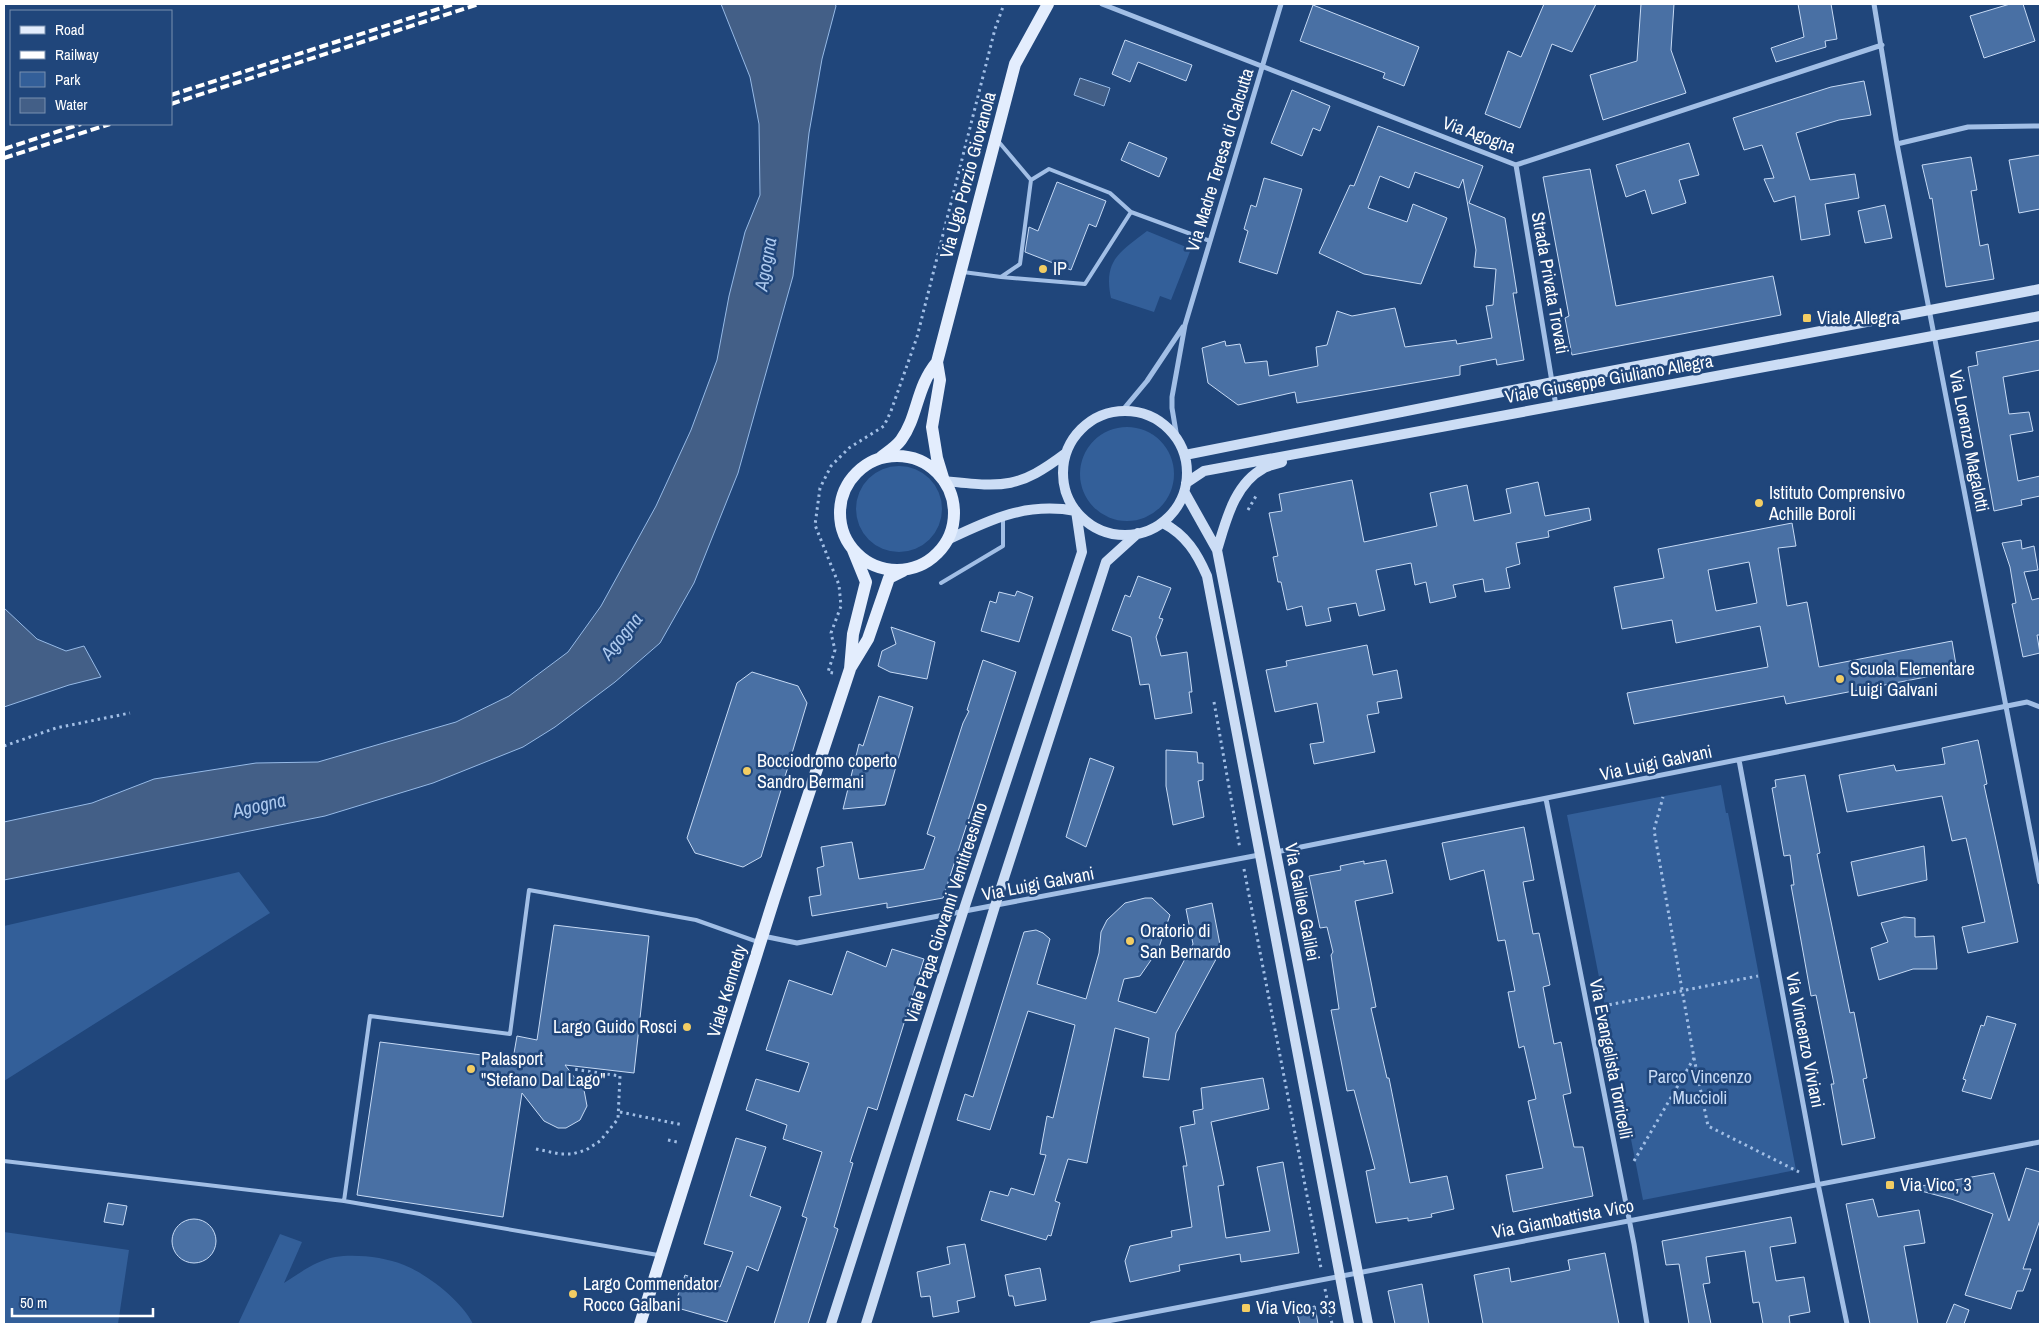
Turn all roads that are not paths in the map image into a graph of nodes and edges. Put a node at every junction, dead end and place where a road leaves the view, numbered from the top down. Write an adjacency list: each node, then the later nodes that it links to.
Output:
1 (1048, 4): 8 (main road, Via Ugo Porzio Giovanola)
2 (1102, 4): 6 (street, Via Agogna)
3 (1281, 4): 6 (street, Via Madre Teresa di Calcutta)
4 (1874, 4): 5 (street, Via Lorenzo Magalotti)
5 (1882, 45): 9 (street, Via Lorenzo Magalotti); 10 (street, Via Agogna)
6 (1263, 65): 10 (street, Via Agogna); 13 (street, Via Madre Teresa di Calcutta)
7 (2040, 126): 9 (street)
8 (996, 138): 11 (lane); 14 (main road, Via Ugo Porzio Giovanola)
9 (1897, 144): 17 (street, Via Lorenzo Magalotti)
10 (1516, 166): 22 (street, Strada Privata Trovati)
11 (1031, 180): 12 (lane); 15 (lane)
12 (1131, 212): 13 (lane); 15 (lane)
13 (1210, 241): 19 (street, Via Madre Teresa di Calcutta)
14 (961, 272): 15 (lane); 21 (main road, Via Ugo Porzio Giovanola)
15 (1001, 277)
16 (2040, 289): 17 (street, Viale Giuseppe Giuliano Allegra)
17 (1929, 309): 20 (street, Via Lorenzo Magalotti); 22 (street, Viale Giuseppe Giuliano Allegra)
18 (2040, 316): 20 (street, Viale Giuseppe Giuliano Allegra)
19 (1185, 325): 24 (street, Via Madre Teresa di Calcutta); 25 (street, Via Madre Teresa di Calcutta)
20 (1934, 336): 23 (street, Viale Giuseppe Giuliano Allegra); 42 (street, Via Lorenzo Magalotti)
21 (937, 362): 29 (main road, Via Ugo Porzio Giovanola); 30 (main road, Via Ugo Porzio Giovanola)
22 (1552, 382): 23 (street, Strada Privata Trovati); 28 (street, Viale Giuseppe Giuliano Allegra)
23 (1556, 406): 27 (street, Viale Giuseppe Giuliano Allegra)
24 (1122, 411): 25 (street); 26 (street)
25 (1178, 438): 28 (street)
26 (1066, 453): 30 (street); 32 (street)
27 (1301, 453): 31 (street, Viale Giuseppe Giuliano Allegra); 38 (street)
28 (1185, 456): 31 (street)
29 (879, 458): 30 (main road); 37 (main road)
30 (944, 481): 36 (main road)
31 (1186, 488): 34 (street); 38 (street, Via Galileo Galilei)
32 (1076, 510): 33 (street); 35 (street); 50 (street, Viale Papa Giovanni Ventitreesimo)
33 (1003, 515): 36 (street); 40 (lane)
34 (1163, 523): 35 (street); 47 (street, Via Galileo Galilei)
35 (1138, 533): 49 (street)
36 (947, 540): 39 (main road)
37 (853, 550): 39 (main road); 41 (main road)
38 (1217, 550): 46 (street, Via Galileo Galilei)
39 (906, 569): 41 (main road)
40 (942, 583)
41 (850, 669): 51 (main road, Viale Kennedy)
42 (2006, 707): 43 (street, Via Luigi Galvani); 44 (street, Via Luigi Galvani); 48 (street, Via Lorenzo Magalotti)
43 (2040, 707)
44 (1739, 760): 45 (street, Via Luigi Galvani); 54 (street, Via Vincenzo Viviani)
45 (1546, 800): 46 (street, Via Luigi Galvani); 56 (street, Via Evangelista Torricelli)
46 (1276, 852): 58 (street, Via Galileo Galilei)
47 (1259, 855): 49 (street, Via Luigi Galvani); 59 (street, Via Galileo Galilei)
48 (2040, 882)
49 (995, 906): 50 (street, Via Luigi Galvani); 62 (street)
50 (963, 912): 51 (street, Via Luigi Galvani); 61 (street, Viale Papa Giovanni Ventitreesimo)
51 (762, 939): 55 (lane); 57 (main road, Viale Kennedy)
52 (2040, 1142): 54 (street, Via Giambattista Vico)
53 (4, 1161): 55 (lane)
54 (1818, 1184): 56 (street, Via Giambattista Vico); 67 (street, Via Vincenzo Viviani)
55 (344, 1201): 57 (lane)
56 (1629, 1220): 58 (street, Via Giambattista Vico); 66 (street, Via Evangelista Torricelli)
57 (662, 1256): 60 (main road, Viale Kennedy)
58 (1358, 1273): 59 (street, Via Giambattista Vico); 65 (street, Via Galileo Galilei)
59 (1340, 1277): 63 (street, Via Giambattista Vico); 64 (street, Via Galileo Galilei)
60 (640, 1324)
61 (831, 1324)
62 (866, 1324)
63 (1092, 1324)
64 (1349, 1324)
65 (1368, 1324)
66 (1647, 1324)
67 (1847, 1324)

